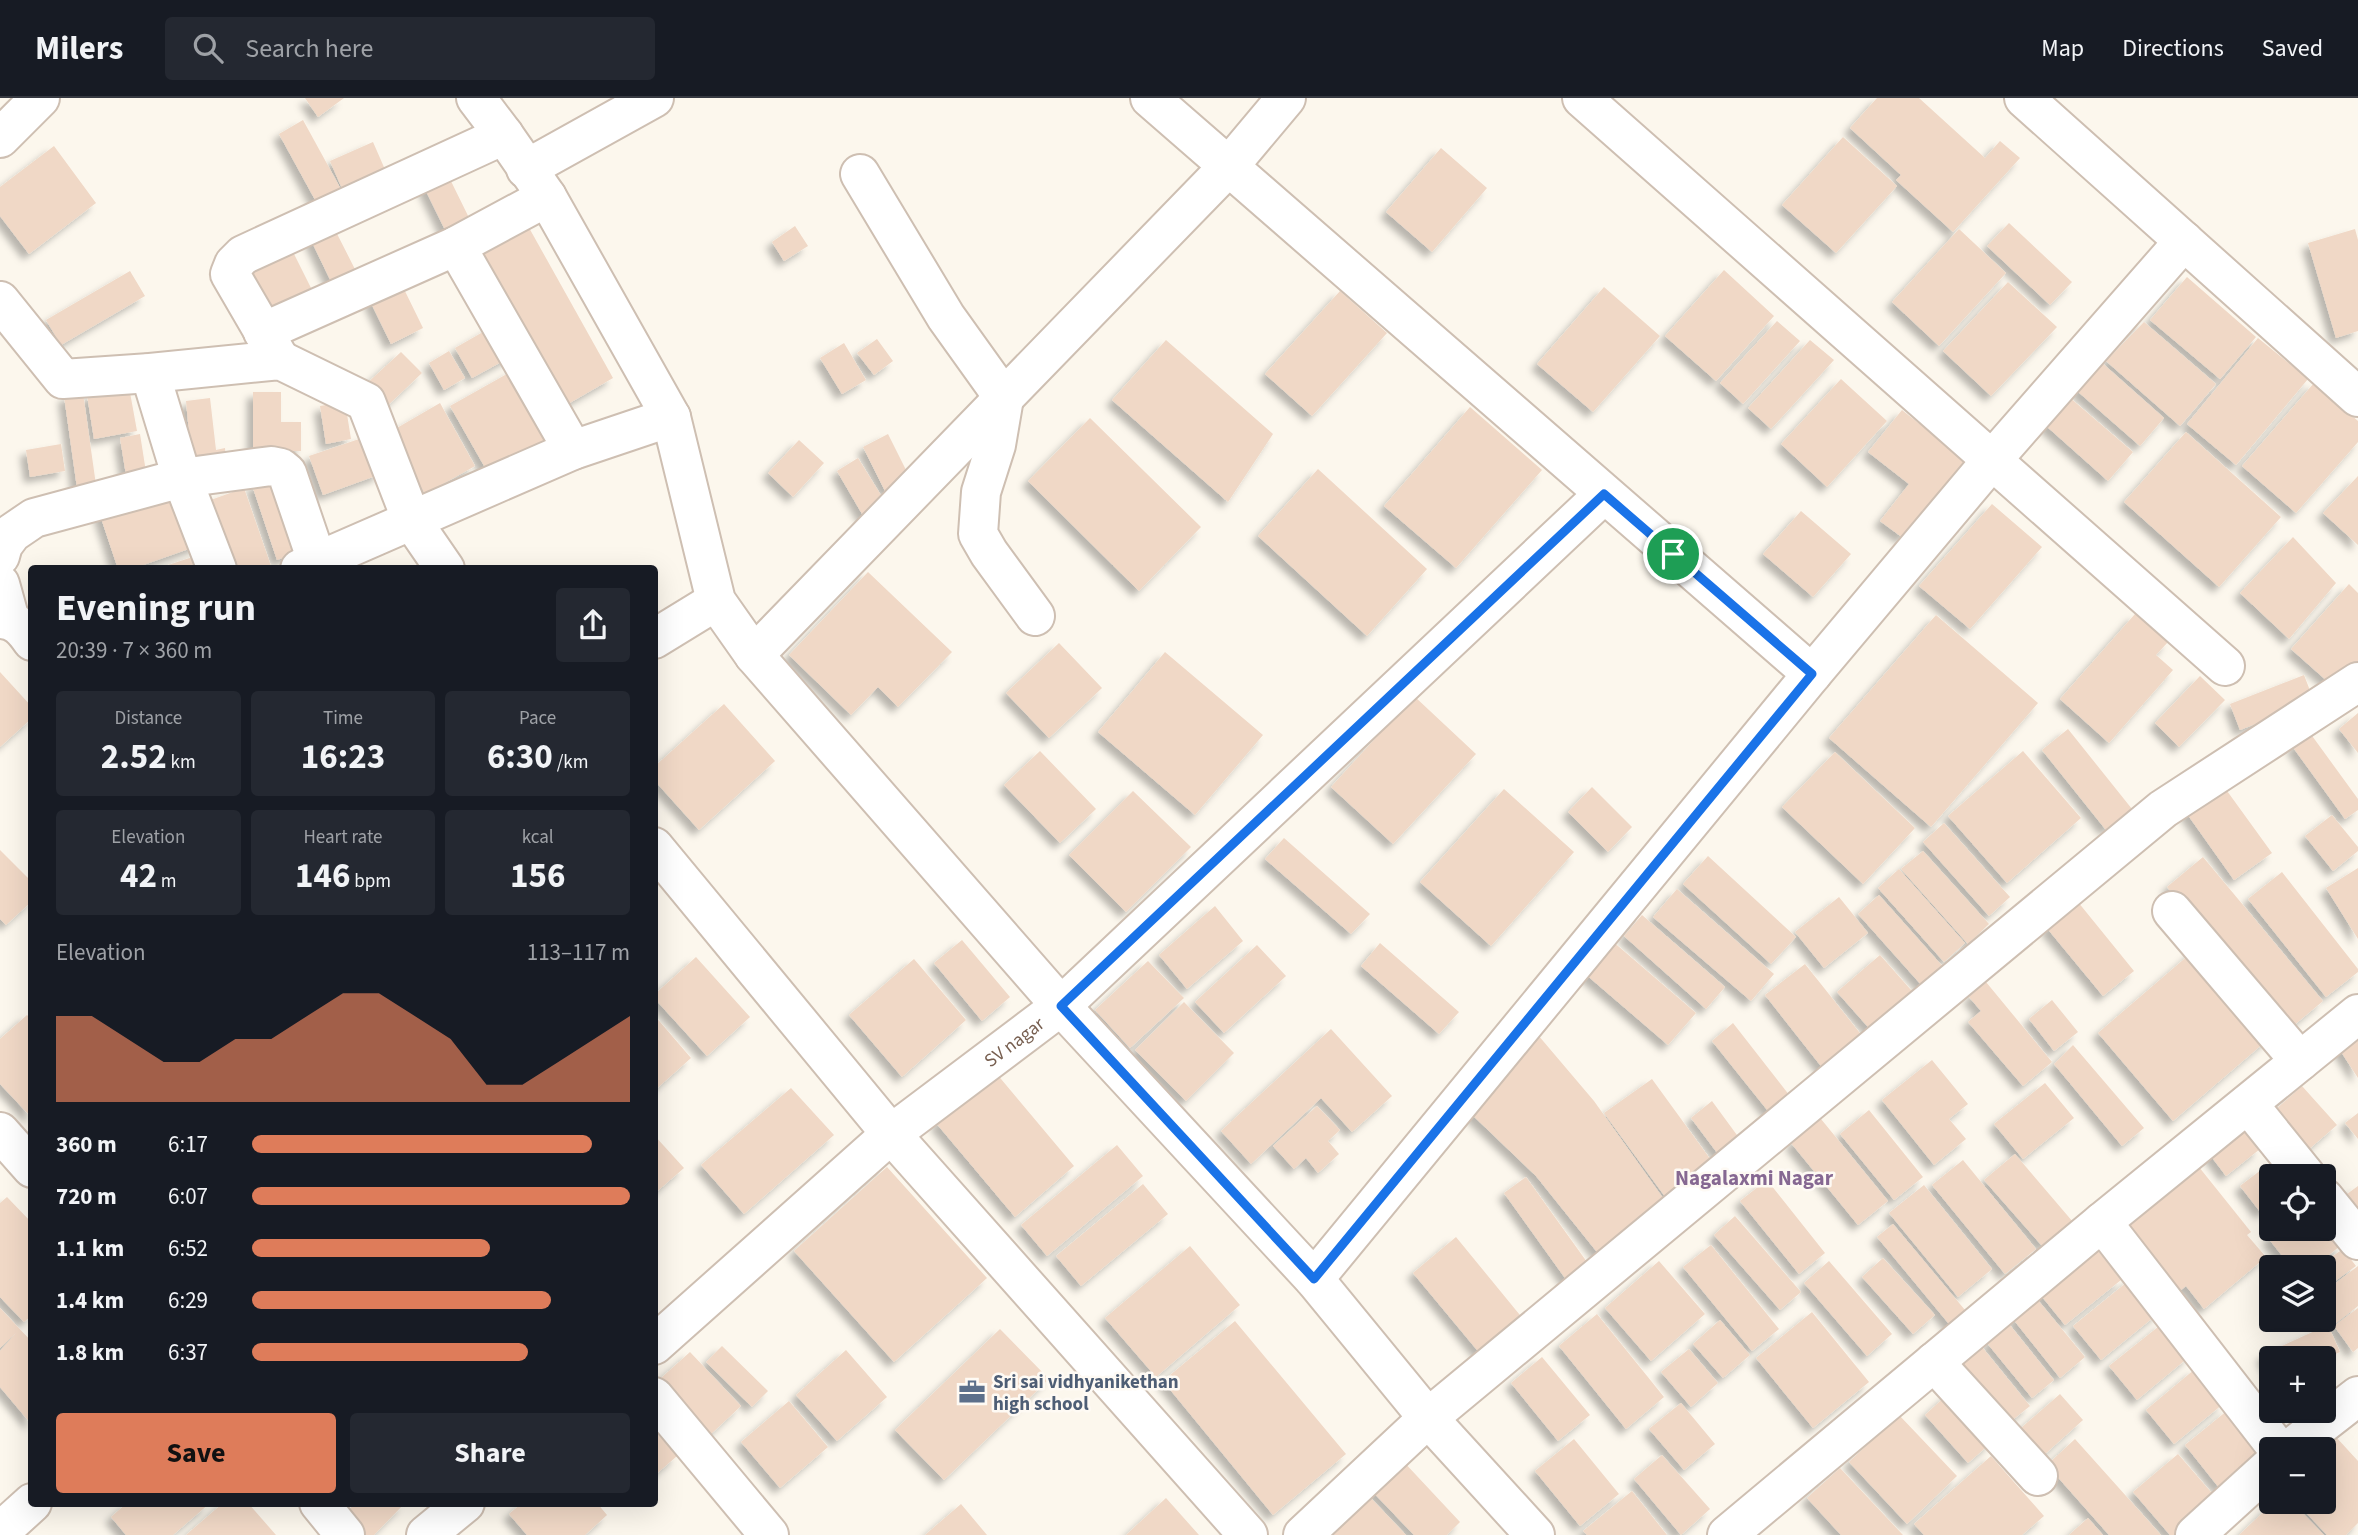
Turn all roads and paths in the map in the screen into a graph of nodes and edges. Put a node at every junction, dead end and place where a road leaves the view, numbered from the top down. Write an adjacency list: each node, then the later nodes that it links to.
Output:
1 (40, 98): 9 (street)
2 (476, 98): 8 (street)
3 (654, 98): 12 (street)
4 (1150, 98): 10 (street)
5 (1286, 98): 10 (street)
6 (1582, 98): 22 (street)
7 (2024, 98): 13 (street)
8 (504, 135): 12 (street); 16 (street)
9 (0, 138)
10 (1229, 166): 19 (street); 24 (street)
11 (860, 174): 19 (street)
12 (537, 183): 14 (street); 20 (street)
13 (2184, 241): 18 (street); 22 (street)
14 (456, 246): 16 (street); 21 (street)
15 (0, 301): 17 (street)
16 (271, 346): 17 (street); 25 (street)
17 (150, 373): 23 (street)
18 (2358, 397)
19 (1004, 398): 31 (street); 33 (street)
20 (671, 417): 21 (street); 30 (street)
21 (573, 450): 25 (street)
22 (1992, 460): 34 (street); 35 (street)
23 (182, 478): 26 (street); 27 (street); 28 (street)
24 (1604, 494): 35 (street); 39 (street, SV nagar)
25 (412, 521): 28 (street); 29 (street)
26 (0, 556)
27 (215, 565)
28 (308, 565)
29 (442, 565)
30 (716, 601): 32 (street); 33 (street)
31 (1035, 616)
32 (658, 637)
33 (754, 655): 39 (street)
34 (2225, 666)
35 (1812, 674): 48 (street)
36 (2358, 682): 53 (street)
37 (658, 852): 43 (street)
38 (2172, 911): 41 (street)
39 (1061, 1006): 43 (street, SV nagar); 48 (street)
40 (2358, 1014): 41 (street)
41 (2300, 1060): 42 (street)
42 (2248, 1104): 44 (street); 46 (street)
43 (891, 1134): 49 (street, SV nagar); 65 (street)
44 (2296, 1164)
45 (2336, 1213): 47 (street)
46 (2102, 1222): 50 (street); 54 (street)
47 (2358, 1240)
48 (1314, 1279): 53 (street)
49 (658, 1341)
50 (1934, 1362): 56 (street); 68 (street)
51 (658, 1402): 64 (street)
52 (2353, 1409): 55 (street)
53 (1428, 1418): 66 (street); 67 (street)
54 (2269, 1437)
55 (2309, 1437)
56 (2038, 1476)
57 (2259, 1477): 69 (street)
58 (28, 1507): 61 (street)
59 (322, 1507): 62 (street)
60 (460, 1507): 63 (street)
61 (0, 1532)
62 (345, 1535)
63 (426, 1535)
64 (769, 1535)
65 (1248, 1535)
66 (1303, 1535)
67 (1535, 1535)
68 (1727, 1535)
69 (2195, 1535)

